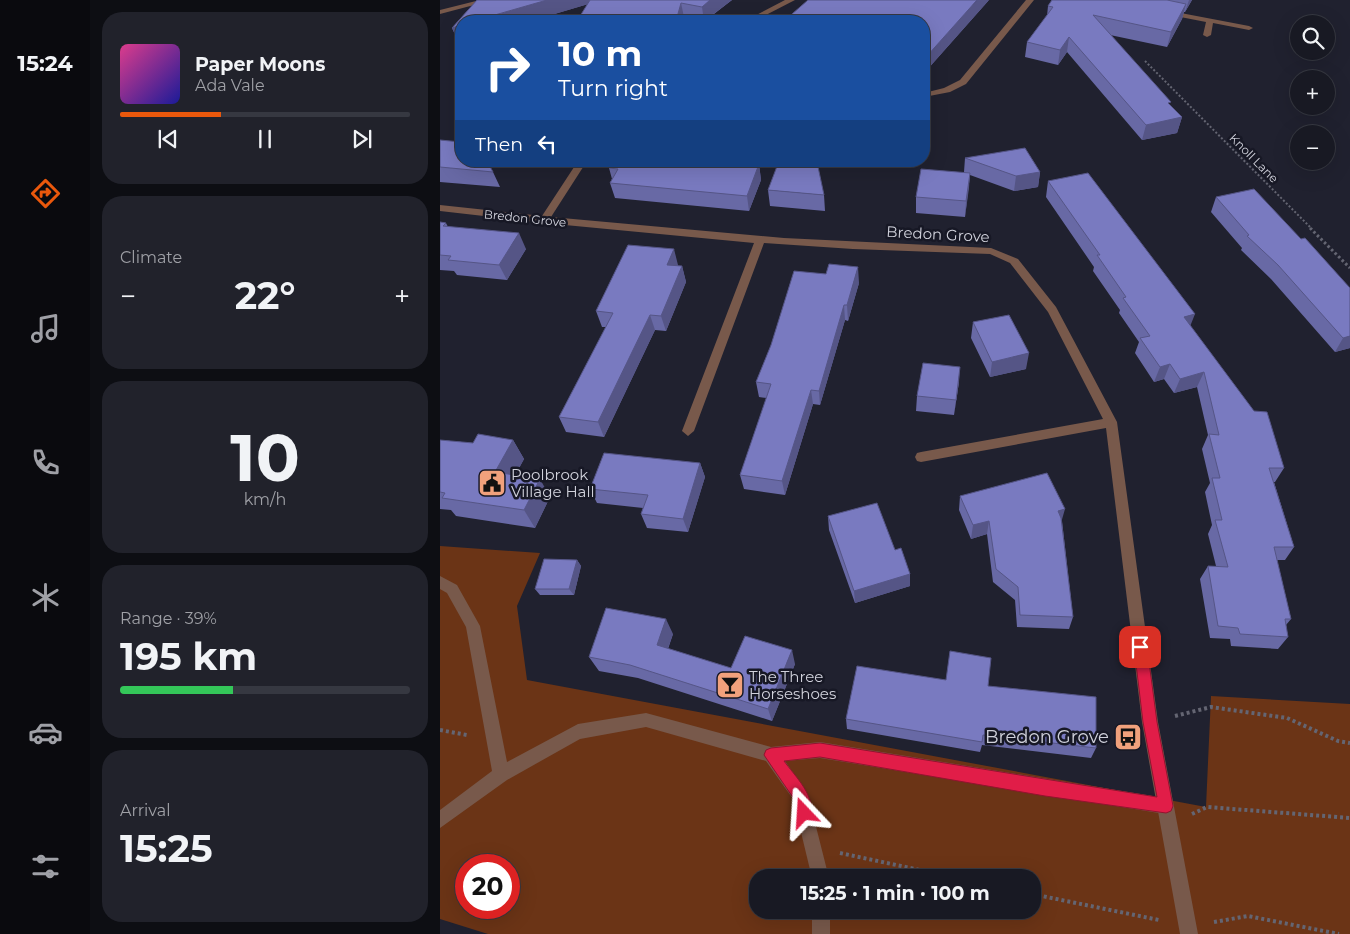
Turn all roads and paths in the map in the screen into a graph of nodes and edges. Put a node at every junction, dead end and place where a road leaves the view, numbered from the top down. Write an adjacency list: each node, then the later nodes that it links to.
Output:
1 (489, 0): 5 (street)
2 (791, 0): 6 (street)
3 (1030, 0): 11 (street)
4 (1162, 11): 7 (street)
5 (440, 12)
6 (761, 15)
7 (1210, 21): 8 (street); 9 (street)
8 (1249, 28)
9 (1207, 35)
10 (1145, 61): 16 (path, Knoll Lane)
11 (930, 94)
12 (579, 167): 14 (street)
13 (440, 208): 14 (street, Bredon Grove)
14 (544, 220): 15 (street, Bredon Grove)
15 (760, 240): 17 (street, Bredon Grove); 18 (street)
16 (1350, 268)
17 (1111, 422): 19 (street); 21 (street, Bredon Grove)
18 (688, 432)
19 (921, 457)
20 (440, 582): 24 (street)
21 (1150, 722): 22 (path); 25 (street, Bredon Grove)
22 (1350, 744)
23 (771, 755): 24 (street); 25 (street); 29 (street)
24 (501, 774): 27 (street)
25 (1166, 806): 28 (street, Bredon Grove)
26 (1350, 818): 28 (path)
27 (440, 820)
28 (1169, 826): 34 (street, Bredon Grove)
29 (813, 847): 30 (street); 31 (path)
30 (819, 869)
31 (915, 869)
32 (821, 919): 33 (street)
33 (821, 934)
34 (1189, 934)

